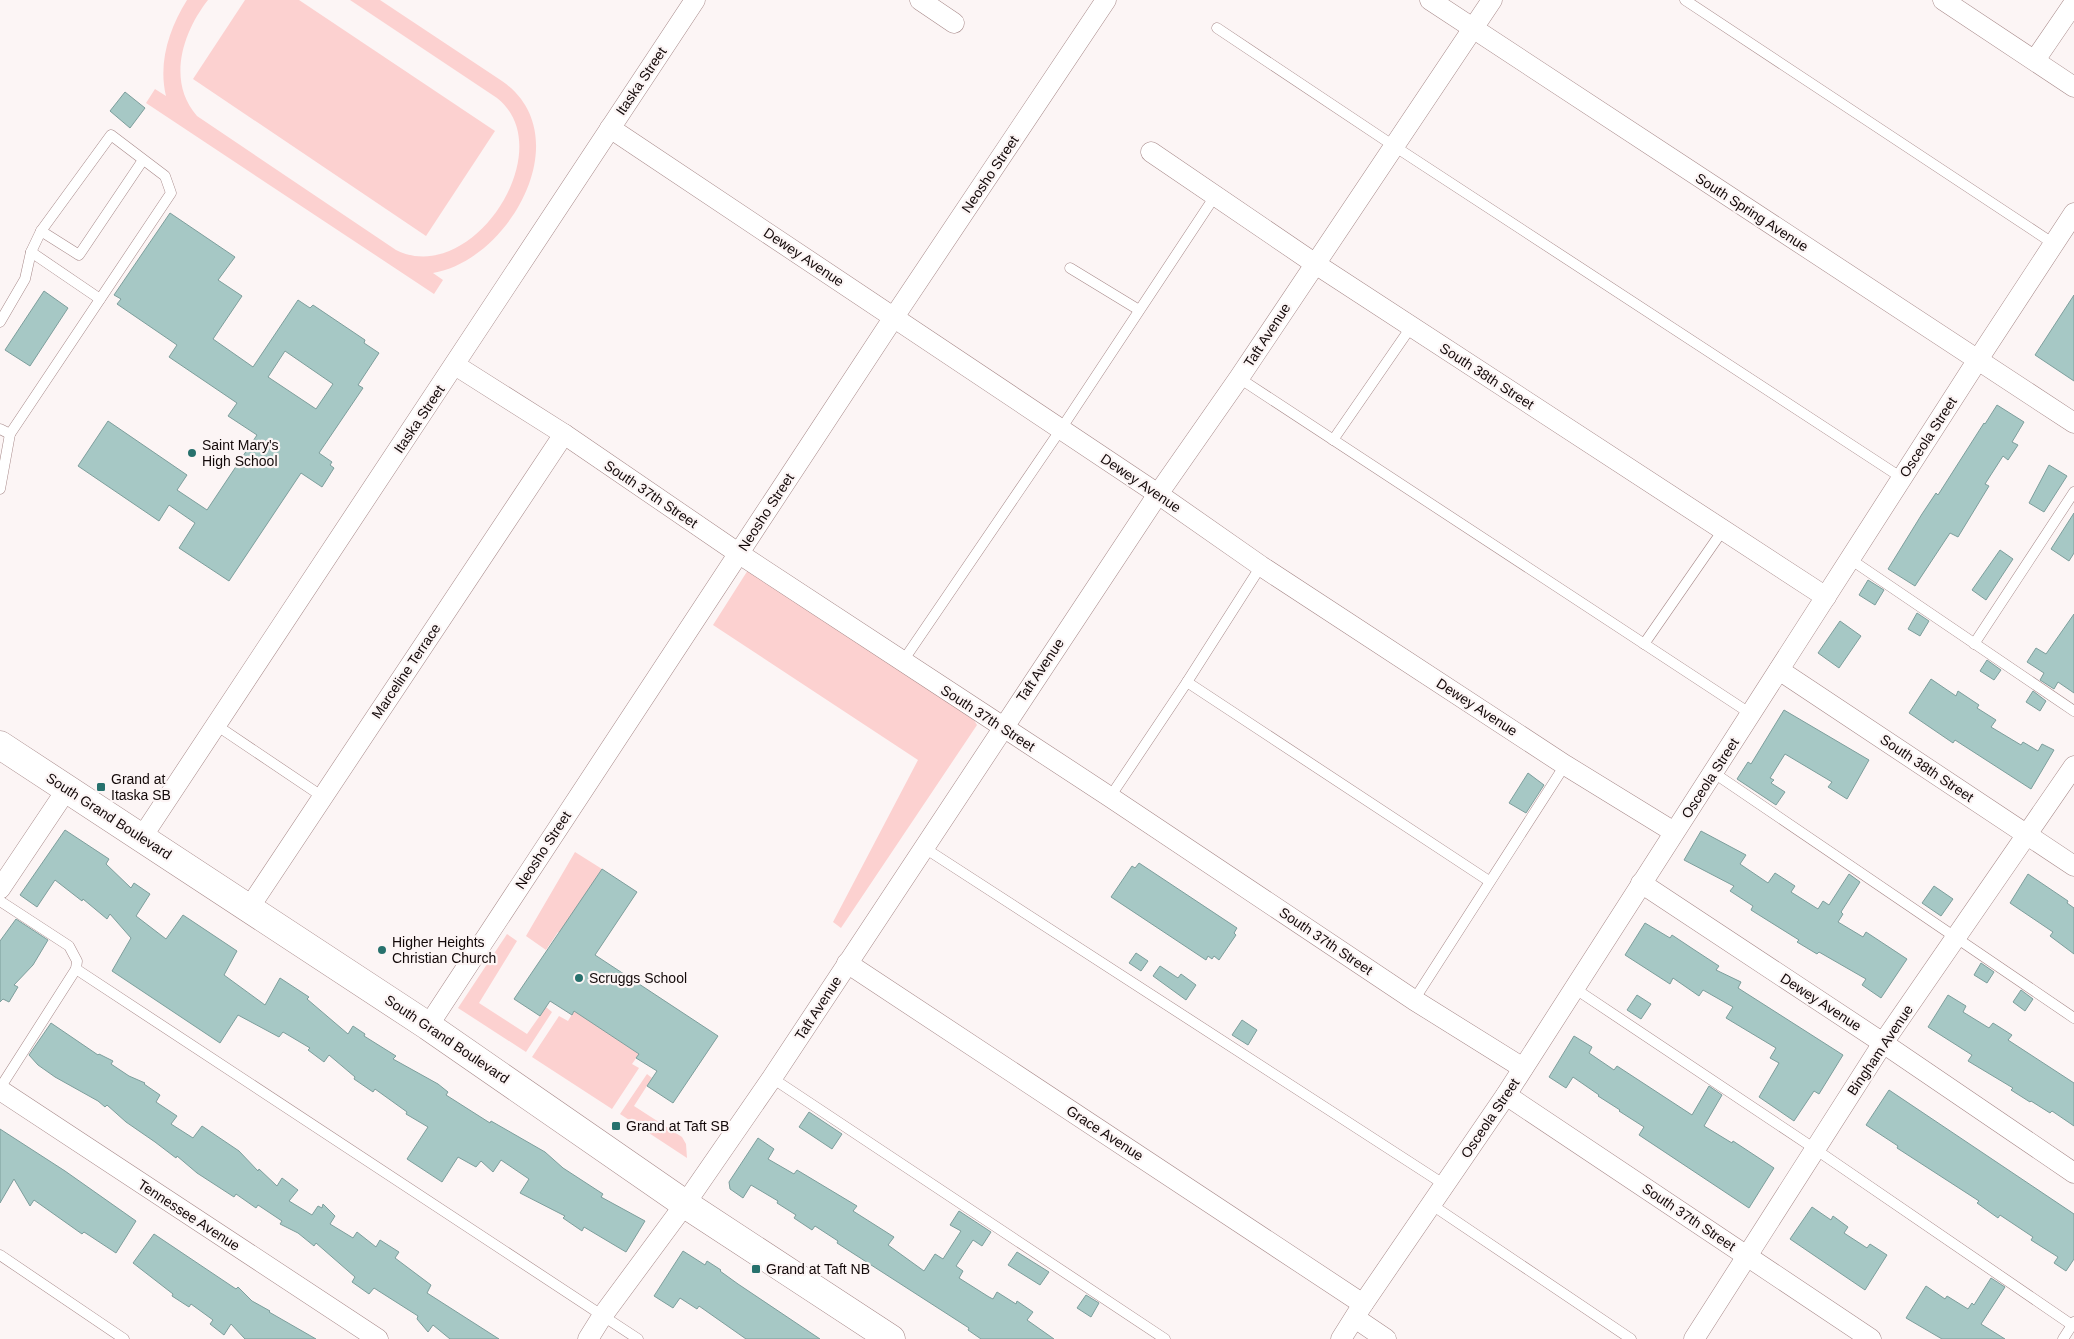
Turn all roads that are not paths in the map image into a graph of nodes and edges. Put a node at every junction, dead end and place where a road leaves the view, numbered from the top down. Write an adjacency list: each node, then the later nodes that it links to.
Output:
1 (695, 0): 14 (street, Itaska Street)
2 (920, 0): 9 (street)
3 (1106, 0): 27 (street, Neosho Street)
4 (1430, 0): 11 (street, South Spring Avenue)
5 (1492, 0): 11 (street, Taft Avenue)
6 (1685, 0): 21 (lane)
7 (1943, 0): 12 (street)
8 (2074, 3): 12 (street)
9 (954, 23)
10 (1217, 28): 15 (lane)
11 (1473, 28): 15 (street, Taft Avenue); 30 (street, South Spring Avenue)
12 (2035, 60): 13 (street)
13 (2074, 87)
14 (610, 128): 27 (street, Dewey Avenue); 31 (street, Itaska Street)
15 (1394, 146): 23 (street, Taft Avenue); 39 (lane)
16 (1151, 152): 18 (street, South 38th Street)
17 (144, 160): 20 (lane); 20 (lane); 25 (lane)
18 (1215, 196): 23 (street, South 38th Street); 26 (lane)
19 (2074, 213): 21 (street, Osceola Street)
20 (41, 231): 22 (lane)
21 (2054, 244): 30 (street, Osceola Street)
22 (31, 252): 25 (lane); 28 (lane)
23 (1314, 263): 29 (street, South 38th Street); 32 (street, Taft Avenue)
24 (1070, 268): 26 (lane)
25 (100, 299): 36 (lane)
26 (1139, 310): 35 (lane)
27 (894, 317): 35 (street, Dewey Avenue); 44 (street, Neosho Street)
28 (0, 322)
29 (1411, 326): 38 (lane); 43 (street, South 38th Street)
30 (1977, 361): 33 (street, South Spring Avenue); 39 (street, Osceola Street)
31 (455, 365): 37 (street, South 37th Street); 55 (street, Itaska Street)
32 (1239, 378): 38 (lane); 42 (street, Taft Avenue)
33 (2074, 423)
34 (0, 429): 36 (lane)
35 (1061, 429): 42 (street, Dewey Avenue); 50 (lane)
36 (10, 434): 40 (lane)
37 (564, 434): 44 (street, South 37th Street); 62 (street, Marceline Terrace)
38 (1333, 440): 48 (lane)
39 (1902, 478): 45 (street, Osceola Street)
40 (0, 488)
41 (2074, 492): 49 (lane)
42 (1158, 494): 46 (street, Dewey Avenue); 56 (street, Taft Avenue)
43 (1723, 530): 47 (street, South 38th Street); 48 (lane)
44 (738, 553): 50 (street, South 37th Street); 80 (street, Neosho Street)
45 (1850, 559): 47 (street, Osceola Street); 49 (lane)
46 (1261, 566): 52 (lane); 58 (street, Dewey Avenue)
47 (1826, 597): 51 (street, Osceola Street)
48 (1644, 644): 54 (lane)
49 (1974, 644): 53 (lane)
50 (903, 661): 56 (street, South 37th Street)
51 (1779, 670): 54 (street, Osceola Street); 65 (street, South 38th Street)
52 (1187, 682): 63 (lane); 69 (lane)
53 (2074, 712)
54 (1751, 714): 60 (street, Osceola Street)
55 (216, 726): 62 (lane); 66 (street, Itaska Street)
56 (1002, 727): 63 (street, South 37th Street); 67 (street, Taft Avenue)
57 (0, 745): 61 (main road, South Grand Boulevard)
58 (1565, 765): 64 (street, Dewey Avenue); 69 (lane)
59 (2074, 766): 65 (street, Bingham Avenue)
60 (1714, 773): 64 (street, Osceola Street); 74 (lane)
61 (66, 789): 66 (main road, South Grand Boulevard); 71 (street)
62 (323, 797): 73 (street, Marceline Terrace)
63 (1110, 797): 78 (street, South 37th Street)
64 (1674, 832): 70 (street, Osceola Street)
65 (2027, 835): 68 (street, South 38th Street); 74 (street, Bingham Avenue)
66 (142, 837): 73 (main road, South Grand Boulevard)
67 (923, 847): 75 (street, Taft Avenue); 88 (lane)
68 (2074, 866)
69 (1489, 881): 78 (lane)
70 (1641, 883): 77 (street, Osceola Street); 81 (street, Dewey Avenue)
71 (0, 890)
72 (0, 901): 76 (lane)
73 (249, 908): 80 (main road, South Grand Boulevard)
74 (1956, 939): 79 (lane); 81 (street, Bingham Avenue)
75 (847, 963): 83 (street, Taft Avenue); 93 (street, Grace Avenue)
76 (76, 969): 84 (lane); 94 (lane)
77 (1574, 988): 82 (street, Osceola Street); 86 (lane)
78 (1414, 1000): 82 (street, South 37th Street)
79 (2074, 1018)
80 (428, 1026): 89 (main road, South Grand Boulevard)
81 (1884, 1043): 86 (street, Bingham Avenue); 87 (street, Dewey Avenue)
82 (1523, 1068): 85 (street, Osceola Street)
83 (772, 1078): 89 (street, Taft Avenue); 101 (lane)
84 (0, 1089): 97 (street, Tennessee Avenue)
85 (1506, 1095): 88 (street, Osceola Street); 92 (street, South 37th Street)
86 (1815, 1149): 92 (street, Bingham Avenue); 95 (lane)
87 (2074, 1173)
88 (1445, 1184): 90 (street, Osceola Street)
89 (685, 1204): 94 (street, Taft Avenue); 100 (main road, South Grand Boulevard)
90 (1432, 1205): 93 (street, Osceola Street); 104 (lane)
91 (0, 1256): 96 (lane)
92 (1747, 1256): 105 (street, Bingham Avenue); 106 (street, South 37th Street)
93 (1359, 1311): 102 (street, Osceola Street); 103 (street, Grace Avenue)
94 (602, 1315): 98 (street, Taft Avenue); 99 (lane)
95 (2073, 1323): 107 (lane)
96 (124, 1339)
97 (378, 1339)
98 (588, 1339)
99 (638, 1339)
100 (891, 1339)
101 (1165, 1339)
102 (1341, 1339)
103 (1386, 1339)
104 (1630, 1339)
105 (1694, 1339)
106 (1871, 1339)
107 (2063, 1339)

